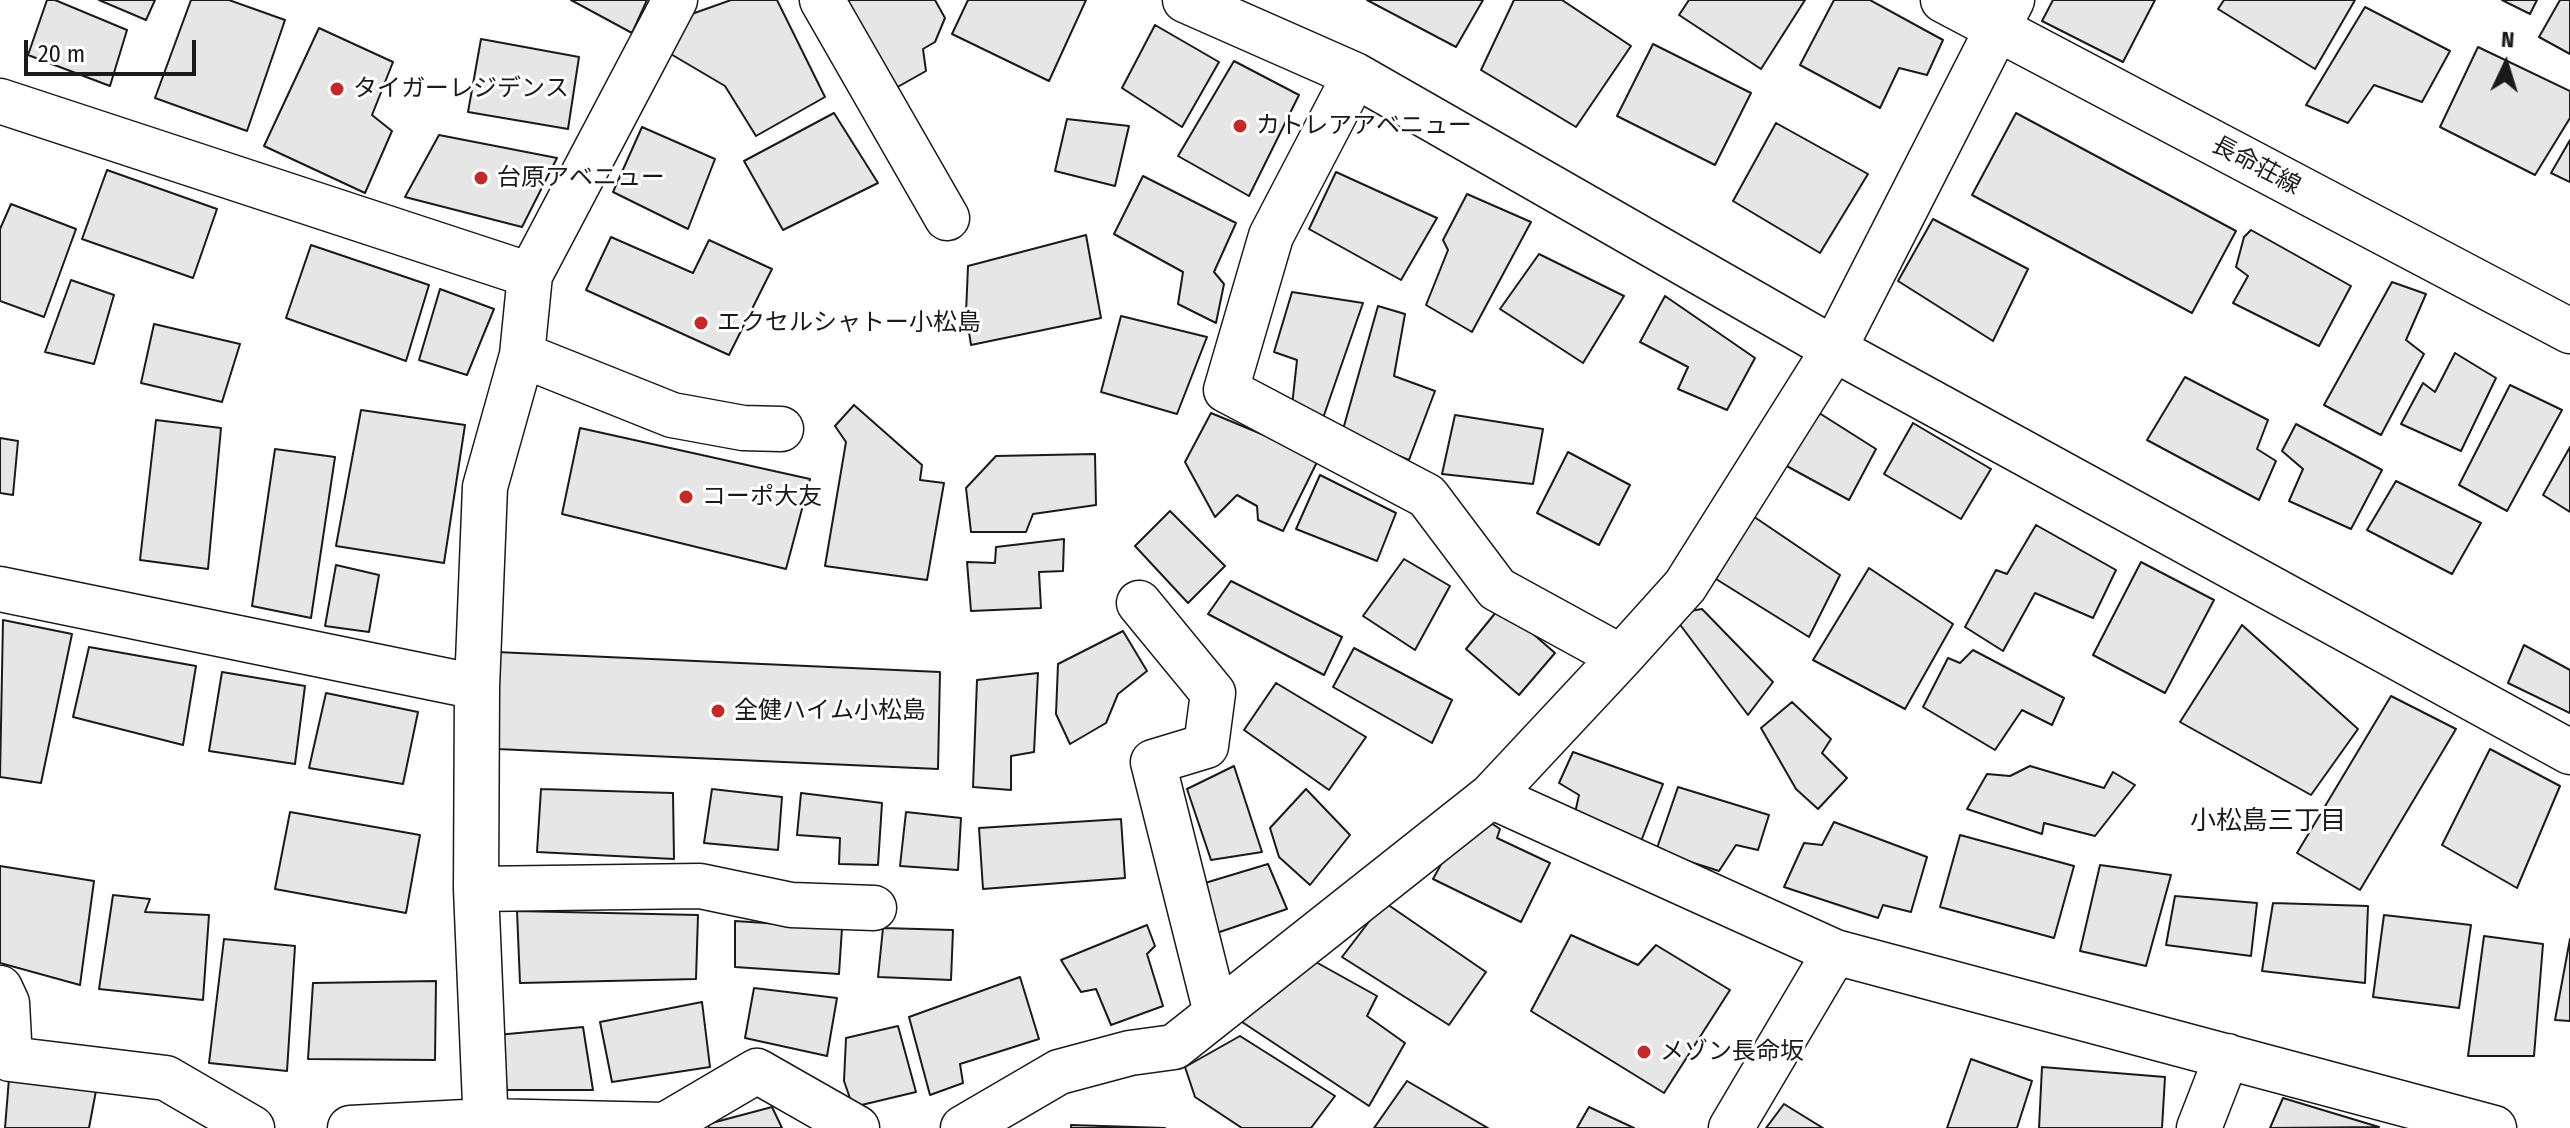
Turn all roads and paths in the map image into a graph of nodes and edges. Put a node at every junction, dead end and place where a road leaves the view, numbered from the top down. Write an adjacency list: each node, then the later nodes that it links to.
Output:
1 (675, 0): 9 (street)
2 (822, 0): 8 (street)
3 (1185, 0): 6 (street)
4 (1943, 0): 5 (street, 長命荘線)
5 (2004, 14): 10 (street, 長命荘線); 11 (street)
6 (1355, 75): 11 (street); 16 (street)
7 (0, 101): 9 (street)
8 (947, 218)
9 (530, 275): 12 (street)
10 (2570, 331)
11 (1834, 349): 16 (street); 18 (street)
12 (522, 355): 13 (street); 17 (street)
13 (781, 429)
14 (0, 589): 17 (street)
15 (1139, 603): 24 (street)
16 (1621, 657): 19 (street)
17 (477, 687): 20 (street)
18 (2570, 752)
19 (1491, 796): 22 (street); 24 (street)
20 (476, 889): 21 (street); 27 (street)
21 (874, 908)
22 (1835, 952): 25 (street); 32 (street)
23 (0, 988): 28 (street)
24 (1216, 1013): 31 (street)
25 (2227, 1056): 26 (street); 33 (street)
26 (2420, 1118): 34 (street)
27 (485, 1125): 29 (street); 30 (street)
28 (252, 1128)
29 (350, 1128)
30 (857, 1128)
31 (963, 1128)
32 (1731, 1128)
33 (2199, 1128)
34 (2494, 1128)

